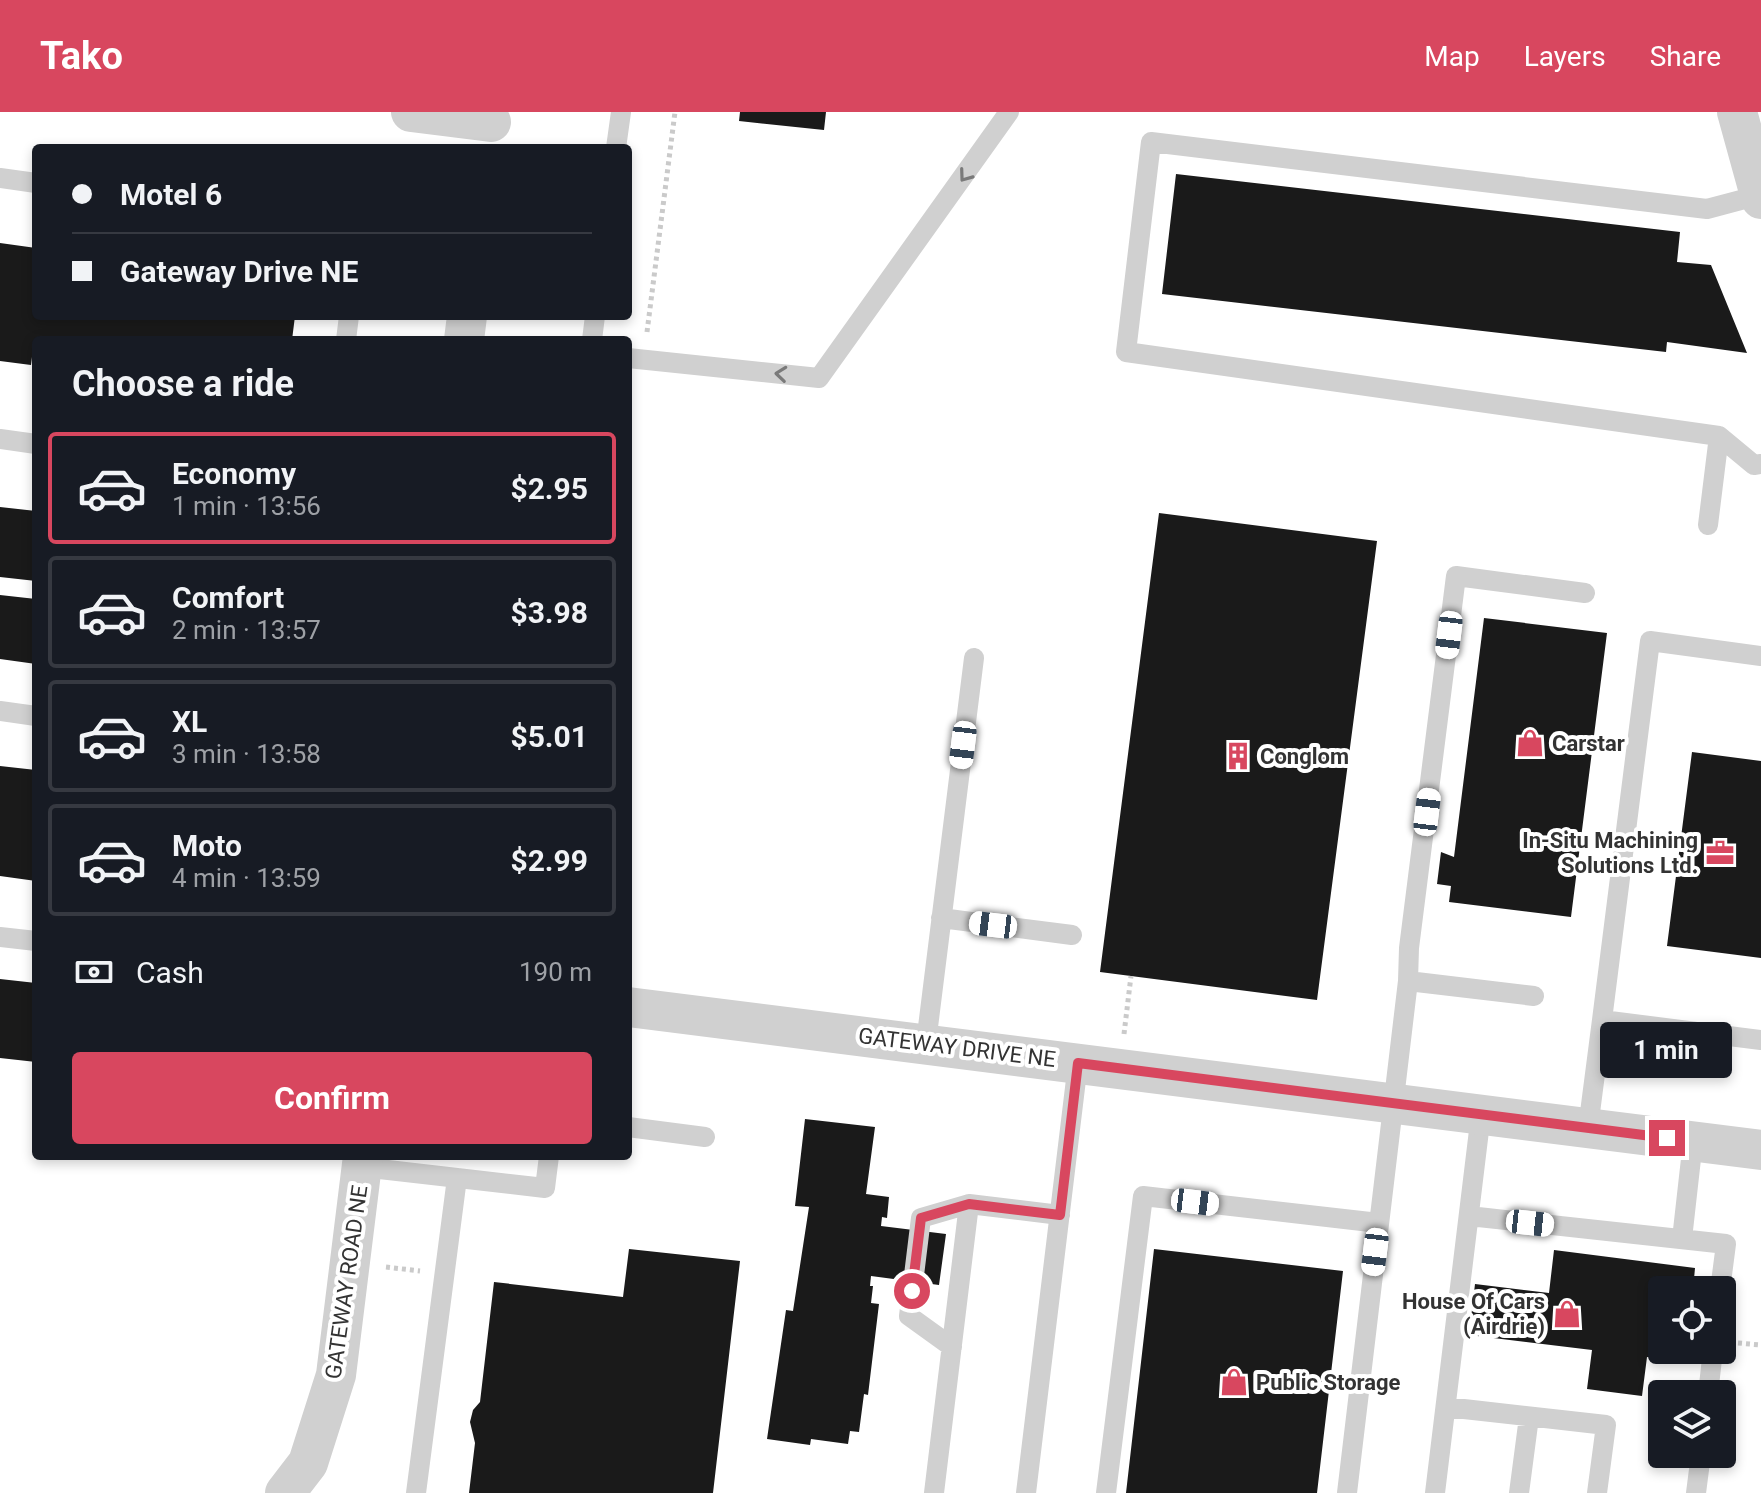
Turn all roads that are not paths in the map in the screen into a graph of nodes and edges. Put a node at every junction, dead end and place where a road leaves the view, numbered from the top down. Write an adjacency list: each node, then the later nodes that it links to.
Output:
1 (411, 112): 5 (street)
2 (621, 112): 6 (lane)
3 (1009, 112): 10 (lane, one-way to 10)
4 (1737, 112): 9 (street)
5 (491, 127)
6 (617, 144)
7 (0, 178): 8 (lane)
8 (32, 182)
9 (1760, 197): 11 (lane)
10 (632, 358)
11 (1719, 436): 14 (lane); 15 (lane)
12 (0, 439): 13 (lane)
13 (32, 443)
14 (1761, 464)
15 (1708, 525)
16 (1585, 593): 25 (lane)
17 (1761, 656): 28 (lane)
18 (974, 658): 21 (lane)
19 (0, 711): 20 (lane)
20 (32, 715)
21 (941, 918): 22 (lane); 30 (lane)
22 (1072, 935)
23 (0, 937): 24 (lane)
24 (32, 941)
25 (1408, 981): 26 (lane); 32 (lane)
26 (1534, 996)
27 (632, 1007): 30 (street, GATEWAY DRIVE NE)
28 (1602, 1020): 29 (lane); 35 (lane)
29 (1761, 1040)
30 (926, 1043): 31 (street, GATEWAY DRIVE NE)
31 (1078, 1063): 32 (street, GATEWAY DRIVE NE); 43 (lane)
32 (1393, 1103): 33 (street, GATEWAY DRIVE NE); 45 (lane)
33 (1481, 1114): 35 (street, GATEWAY DRIVE NE); 44 (lane)
34 (632, 1128): 36 (lane)
35 (1588, 1128): 37 (street, GATEWAY DRIVE NE)
36 (705, 1137)
37 (1693, 1141): 38 (street, GATEWAY DRIVE NE); 46 (lane)
38 (1761, 1150)
39 (548, 1160): 41 (lane)
40 (362, 1162): 41 (lane); 52 (street, GATEWAY ROAD NE)
41 (457, 1178): 53 (lane)
42 (969, 1204): 43 (lane); 48 (lane); 48 (lane)
43 (1060, 1215): 55 (lane)
44 (1469, 1216): 46 (lane); 49 (lane)
45 (1379, 1223): 56 (lane); 57 (lane)
46 (1682, 1239): 47 (lane)
47 (1722, 1276)
48 (952, 1347): 54 (lane)
49 (1446, 1407): 50 (lane); 58 (lane)
50 (1529, 1417): 59 (lane); 60 (lane)
51 (1699, 1468): 61 (lane)
52 (285, 1493)
53 (416, 1493)
54 (934, 1493)
55 (1026, 1493)
56 (1106, 1493)
57 (1347, 1493)
58 (1435, 1493)
59 (1519, 1493)
60 (1597, 1493)
61 (1696, 1493)

